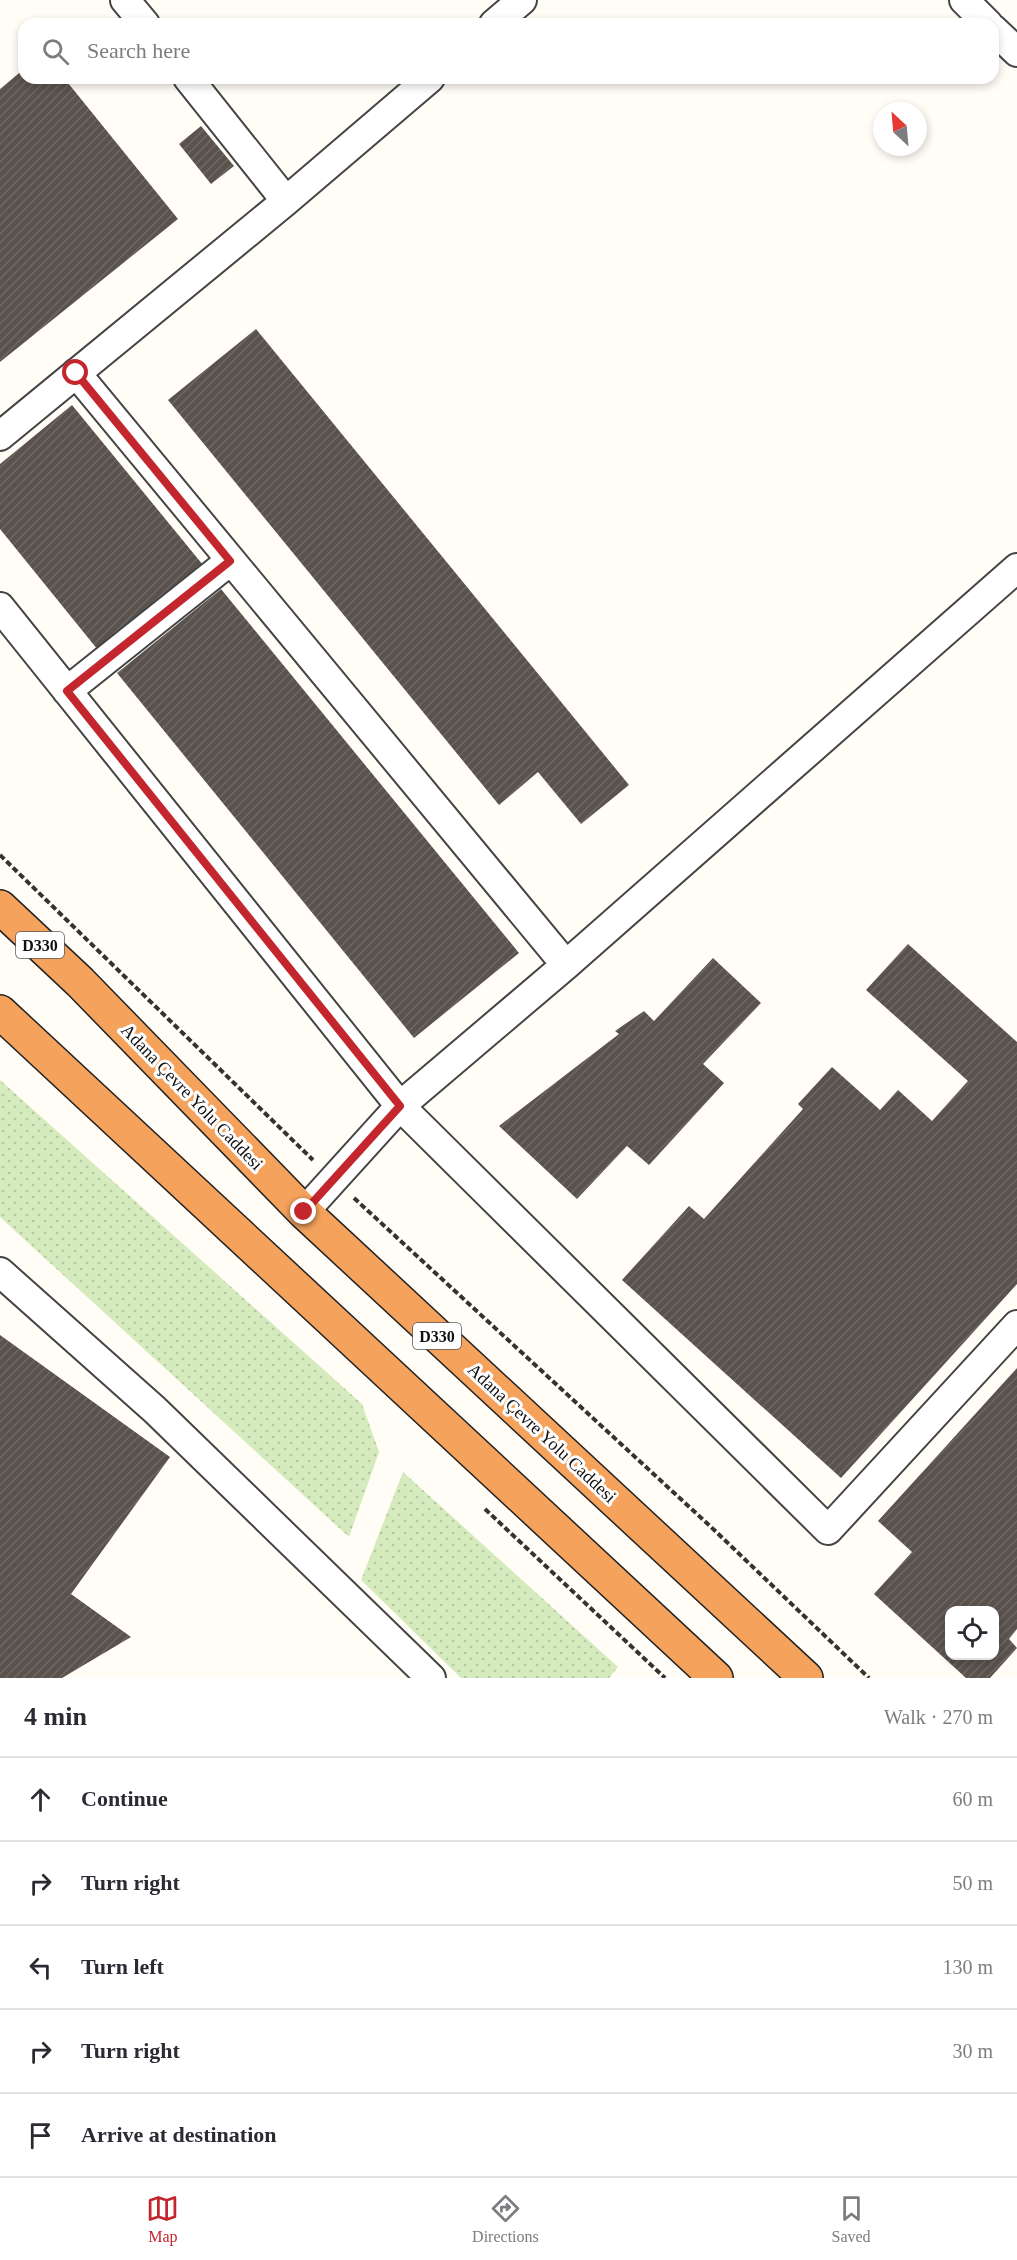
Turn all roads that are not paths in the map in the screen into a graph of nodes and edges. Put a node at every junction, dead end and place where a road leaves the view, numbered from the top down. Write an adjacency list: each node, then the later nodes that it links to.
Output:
1 (125, 0): 4 (street)
2 (522, 0): 5 (street)
3 (964, 0): 6 (street)
4 (140, 18)
5 (501, 18)
6 (982, 18)
7 (999, 35): 8 (street)
8 (1017, 52)
9 (193, 84): 11 (street)
10 (423, 84): 11 (street)
11 (286, 201): 12 (street)
12 (76, 373): 13 (street); 14 (street)
13 (0, 436)
14 (230, 561): 17 (street); 19 (street)
15 (1017, 568): 19 (street)
16 (0, 607): 17 (street)
17 (67, 691): 21 (street)
18 (0, 908): 22 (highway, Adana Çevre Yolu Caddesi / D330)
19 (566, 965): 21 (street)
20 (0, 1012): 26 (highway)
21 (400, 1106): 22 (street); 24 (street)
22 (304, 1212): 27 (highway, Adana Çevre Yolu Caddesi / D330)
23 (0, 1272): 25 (street)
24 (1017, 1325)
25 (432, 1678)
26 (716, 1678)
27 (806, 1678)

